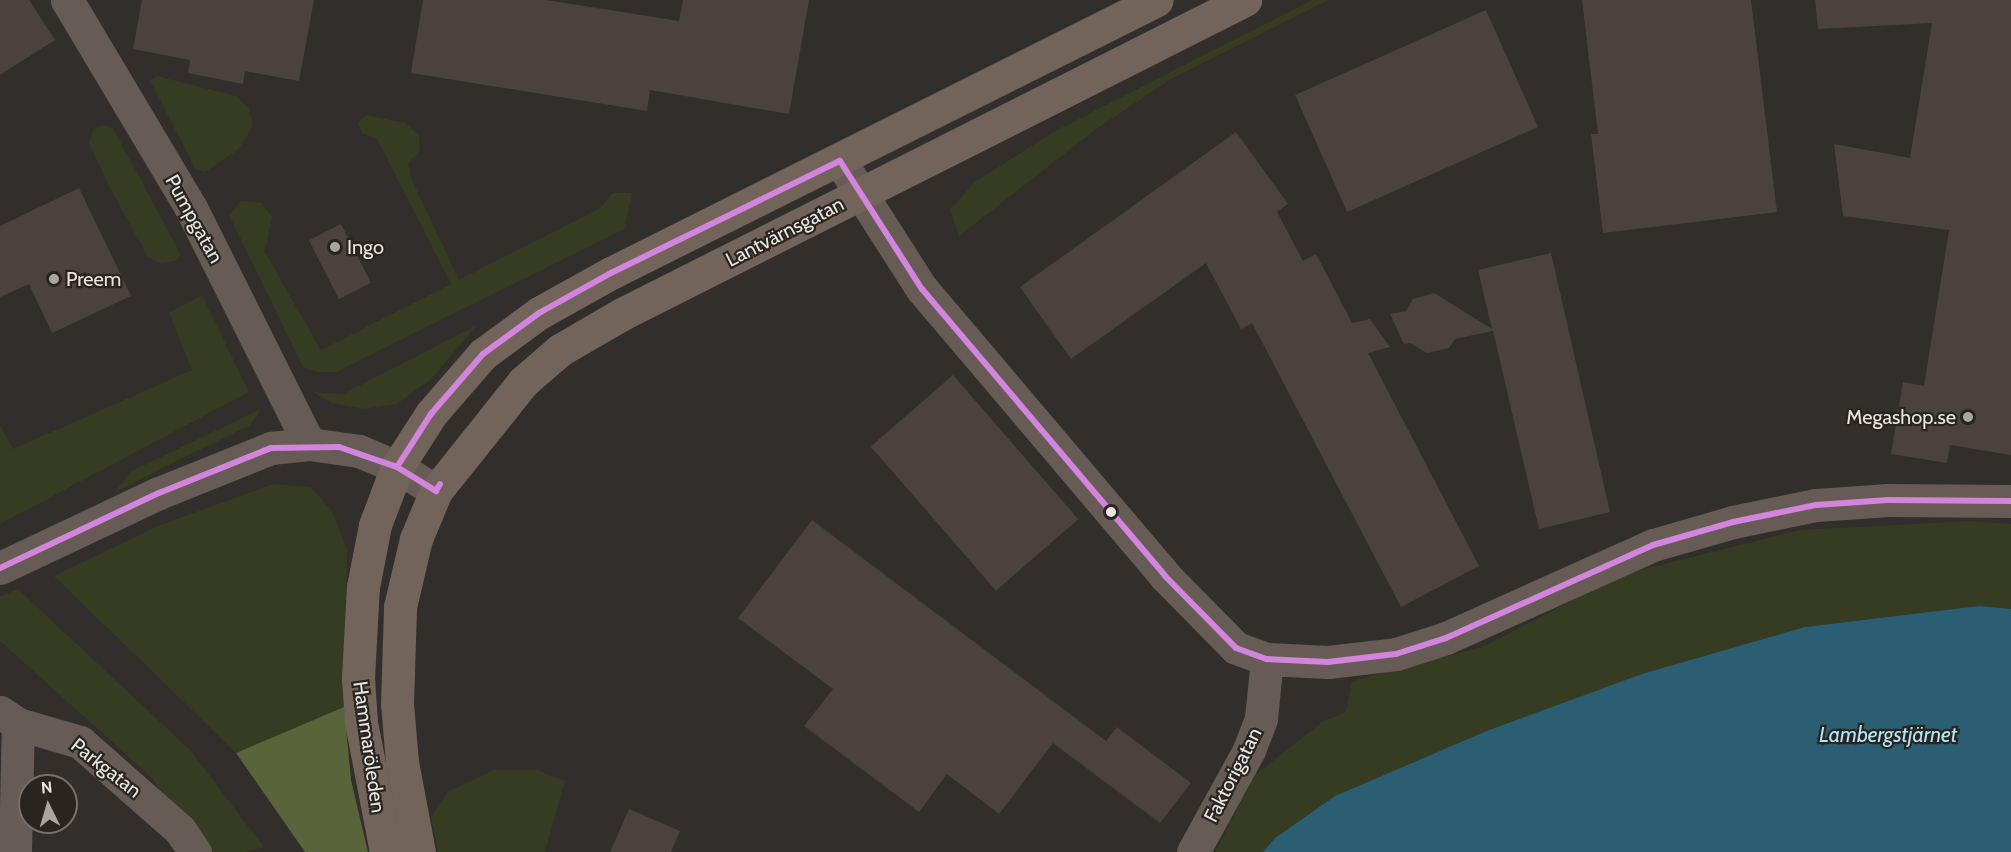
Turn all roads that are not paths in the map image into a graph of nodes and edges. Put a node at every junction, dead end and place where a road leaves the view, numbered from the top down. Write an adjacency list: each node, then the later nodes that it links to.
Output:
1 (67, 0): 6 (street, Pumpgatan)
2 (1157, 0): 4 (main road, Lantvärnsgatan)
3 (1245, 0): 5 (main road, Lantvärnsgatan)
4 (840, 161): 5 (street); 7 (main road, Lantvärnsgatan)
5 (860, 194): 8 (main road, Lantvärnsgatan); 11 (street)
6 (309, 444): 7 (street); 10 (street)
7 (397, 467): 8 (street); 15 (main road, Hammaröleden)
8 (436, 491): 16 (main road, Hammaröleden)
9 (2011, 501): 11 (street)
10 (0, 568)
11 (1267, 660): 17 (street, Faktorigatan)
12 (9, 718): 13 (street); 14 (street, Parkgatan)
13 (15, 852)
14 (195, 852)
15 (386, 852)
16 (419, 852)
17 (1193, 852)

